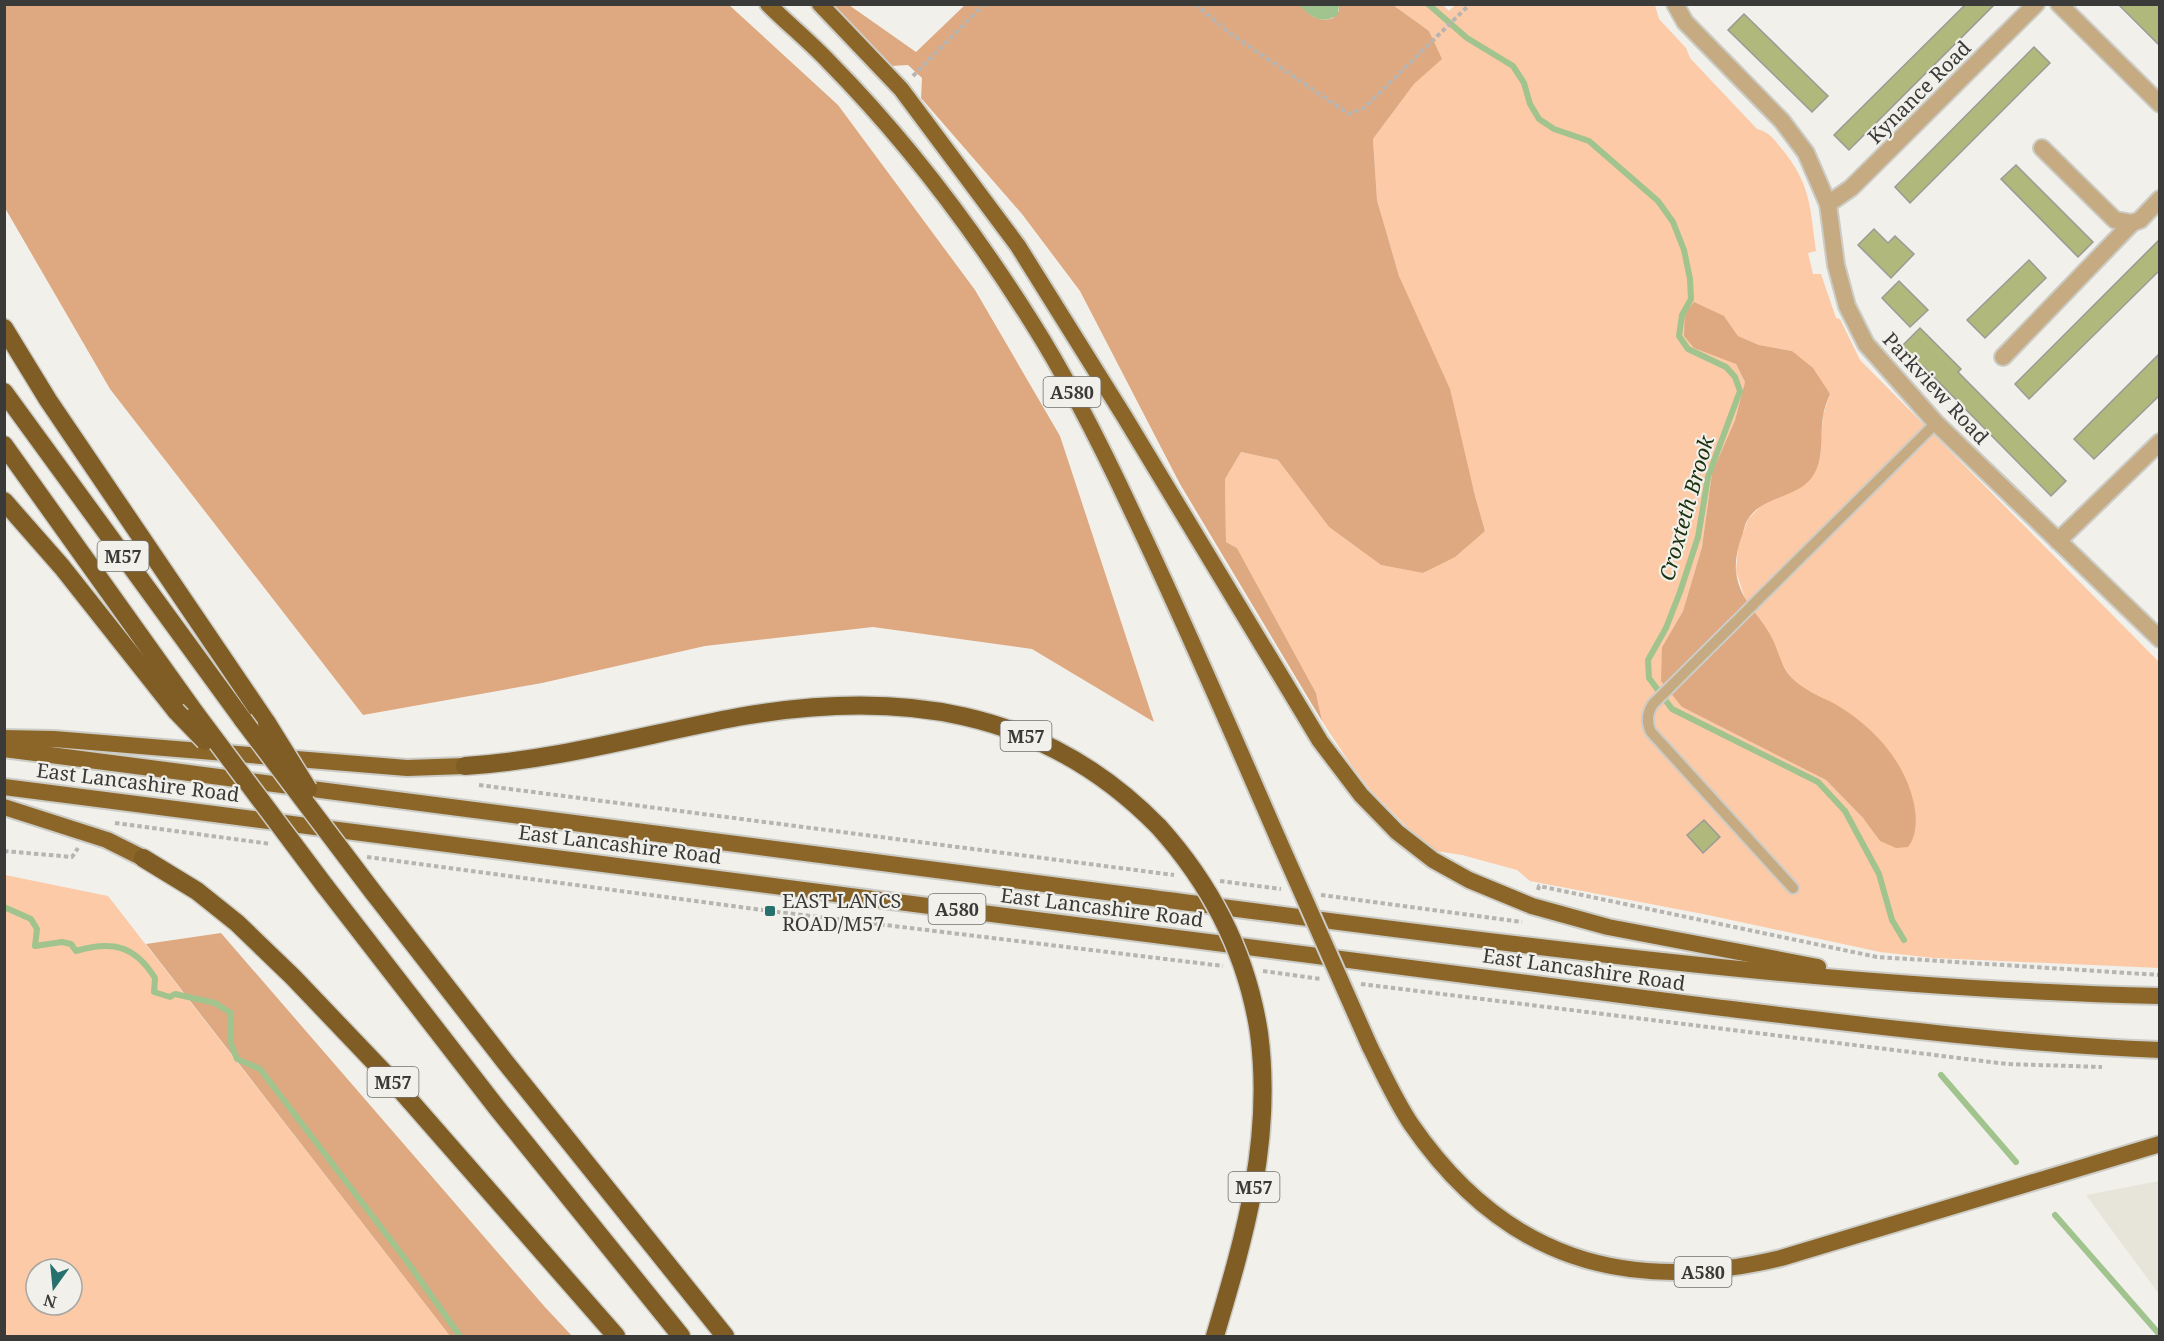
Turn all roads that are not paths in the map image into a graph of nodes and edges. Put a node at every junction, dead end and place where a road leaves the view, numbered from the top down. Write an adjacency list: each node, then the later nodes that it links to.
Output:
1 (768, 4): 32 (highway, A580, bridge)
2 (820, 4): 29 (highway, A580)
3 (1675, 4): 9 (street, Parkview Road)
4 (2036, 4): 9 (street, Kynance Road)
5 (2059, 4): 6 (street)
6 (2160, 104)
7 (2042, 148): 10 (street)
8 (2160, 199): 10 (street)
9 (1828, 204): 14 (street, Parkview Road)
10 (2132, 223): 12 (street)
11 (4, 328): 28 (highway, bridge)
12 (2003, 357)
13 (4, 392): 28 (highway, M57, bridge)
14 (1936, 423): 18 (street, Parkview Road); 27 (lane)
15 (2160, 442): 18 (street)
16 (4, 445): 24 (highway, M57, bridge)
17 (4, 501): 24 (highway, bridge)
18 (2058, 541): 19 (street, Parkview Road)
19 (2160, 639)
20 (4, 738): 22 (highway, M57)
21 (4, 749): 29 (highway, East Lancashire Road / A580)
22 (467, 775): 36 (highway, M57, bridge)
23 (4, 787): 31 (highway, East Lancashire Road / A580)
24 (259, 796): 34 (highway, M57, bridge)
25 (4, 807): 26 (highway, M57)
26 (143, 858): 33 (highway, M57)
27 (1793, 888)
28 (373, 892): 35 (highway, M57)
29 (1910, 984): 30 (highway, East Lancashire Road / A580)
30 (2160, 996)
31 (2160, 1050)
32 (2160, 1144)
33 (616, 1336)
34 (681, 1336)
35 (725, 1336)
36 (1215, 1336)

